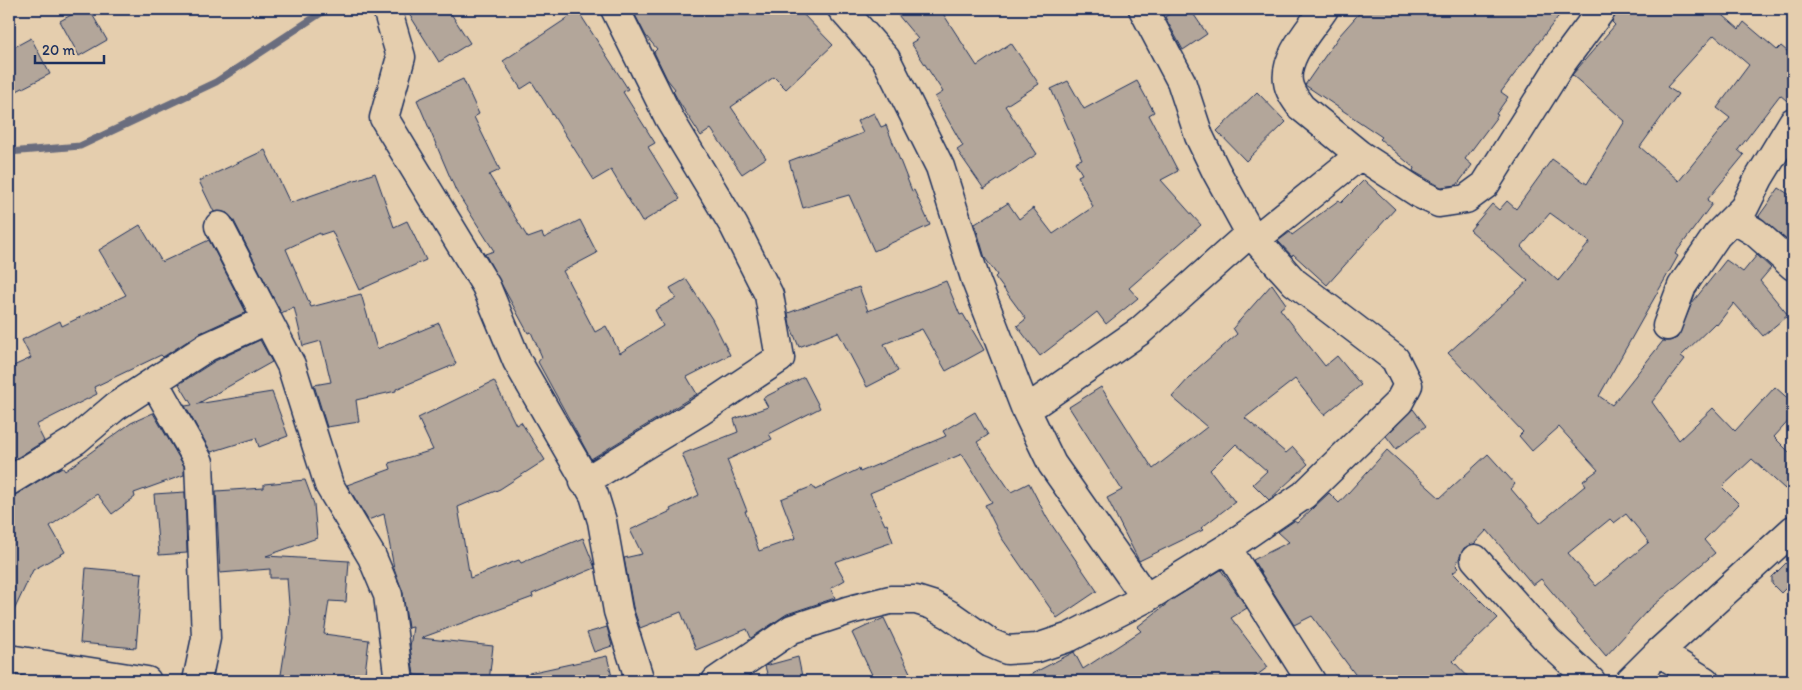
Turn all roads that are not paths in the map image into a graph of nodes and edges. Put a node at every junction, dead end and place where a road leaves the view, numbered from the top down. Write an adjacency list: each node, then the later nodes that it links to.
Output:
1 (386, 9): 18 (street)
2 (615, 9): 18 (street)
3 (842, 9): 16 (street)
4 (1143, 9): 11 (street)
5 (1324, 9): 8 (street)
6 (1602, 9): 8 (street)
7 (1793, 122): 9 (street)
8 (1360, 155): 11 (street)
9 (1735, 220): 12 (street); 14 (street)
10 (219, 226): 13 (street)
11 (1253, 236): 16 (street); 20 (street)
12 (1793, 266)
13 (268, 320): 15 (street); 27 (street)
14 (1667, 326)
15 (154, 382): 17 (street); 26 (street)
16 (1026, 410): 22 (street)
17 (9, 482)
18 (584, 482): 28 (street)
19 (1793, 530): 23 (street)
20 (1227, 548): 22 (street); 30 (street)
21 (1475, 559): 31 (street)
22 (1146, 598): 29 (street)
23 (1658, 652): 32 (street); 33 (street)
24 (23, 668): 25 (street)
25 (147, 681)
26 (197, 681)
27 (399, 681)
28 (640, 681)
29 (716, 681)
30 (1311, 681)
31 (1592, 681)
32 (1630, 681)
33 (1705, 681)

